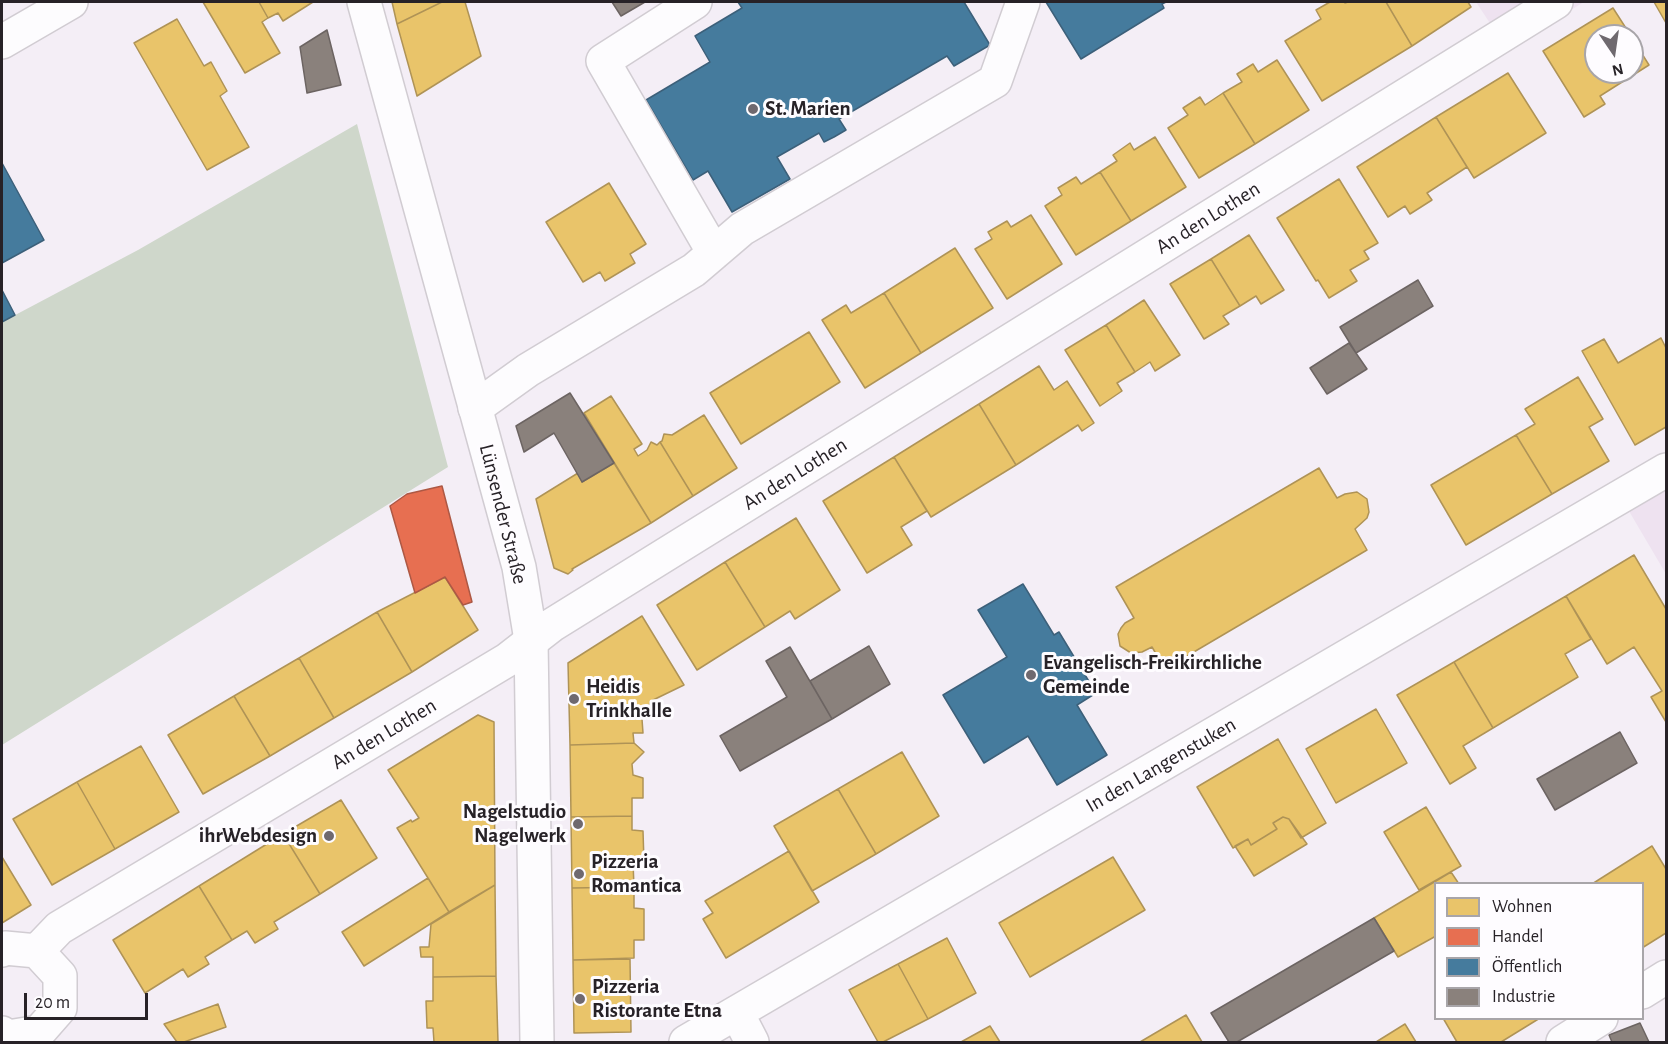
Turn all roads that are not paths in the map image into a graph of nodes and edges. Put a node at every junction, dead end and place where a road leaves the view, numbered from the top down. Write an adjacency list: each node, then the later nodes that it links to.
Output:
1 (70, 2): 6 (street)
2 (364, 2): 8 (street, Lünsender Straße)
3 (695, 2): 7 (street)
4 (1023, 2): 7 (street)
5 (1556, 2): 10 (street, An den Lothen)
6 (2, 42)
7 (714, 253): 8 (street)
8 (475, 408): 10 (street, Lünsender Straße)
9 (1666, 470): 15 (street, In den Langenstuken)
10 (531, 640): 12 (street, An den Lothen); 18 (street, Lünsender Straße)
11 (2, 950): 12 (street)
12 (37, 951): 17 (street)
13 (1666, 977): 14 (street)
14 (1644, 991)
15 (736, 1013): 19 (street, In den Langenstuken); 20 (street)
16 (1598, 1020): 21 (street)
17 (2, 1033)
18 (537, 1042)
19 (686, 1042)
20 (752, 1042)
21 (1563, 1042)

